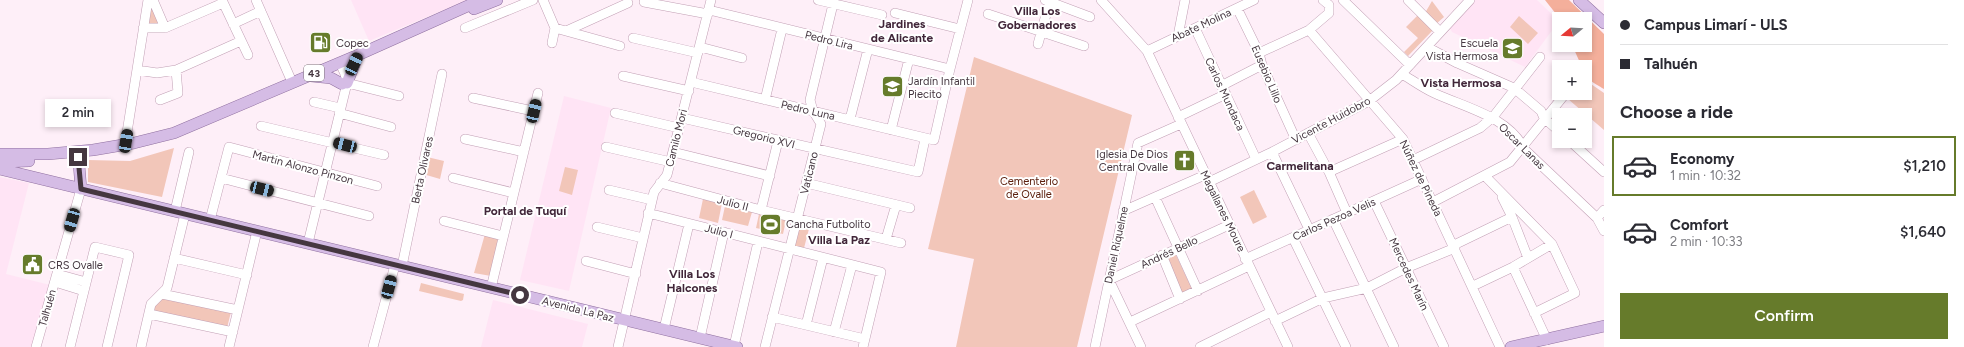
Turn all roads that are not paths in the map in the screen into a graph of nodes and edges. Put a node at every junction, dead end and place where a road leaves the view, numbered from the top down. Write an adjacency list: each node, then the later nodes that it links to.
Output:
1 (148, 0): 34 (street)
2 (153, 0): 35 (street)
3 (256, 0): 25 (street)
4 (481, 0): 27 (main road, 43)
5 (497, 0): 27 (main road, 43)
6 (533, 0): 36 (street)
7 (543, 0): 37 (street)
8 (711, 0): 26 (street, Camilo Mori)
9 (818, 0): 21 (street)
10 (968, 0): 40 (street)
11 (1101, 0): 56 (street, Magallanes Moure)
12 (1185, 0): 45 (street)
13 (1254, 0): 24 (street, Abate Molina)
14 (1323, 0): 41 (street)
15 (1408, 0): 44 (street)
16 (1579, 0): 32 (main road)
17 (1048, 1): 31 (street); 43 (street)
18 (1466, 1): 44 (street, Vicente Huidobro)
19 (223, 2): 33 (street); 35 (street)
20 (644, 2): 26 (street, Pedro Lira)
21 (833, 2): 30 (street); 47 (street, Vaticano)
22 (1350, 2): 65 (street)
23 (628, 4): 42 (street)
24 (1237, 8): 38 (street, Abate Molina); 57 (street, Eusebio Lillo)
25 (261, 11): 33 (street); 73 (street)
26 (708, 12): 39 (street, Pedro Lira); 55 (street, Camilo Mori)
27 (454, 13): 59 (main road, 43)
28 (895, 13): 40 (street)
29 (988, 14): 43 (street)
30 (882, 15)
31 (1090, 17)
32 (1604, 23)
33 (233, 24): 48 (street)
34 (143, 28): 35 (street); 67 (street)
35 (165, 28)
36 (465, 28)
37 (555, 28): 42 (street); 49 (street)
38 (1195, 28): 45 (street, Abate Molina); 76 (street, Carlos Mundaca)
39 (782, 29): 47 (street, Pedro Lira); 83 (street)
40 (960, 29): 66 (street)
41 (1309, 30): 57 (street); 85 (street, Núñez de Pineda)
42 (566, 31): 51 (street)
43 (1042, 31): 50 (street); 52 (street)
44 (1440, 32): 53 (street, Vicente Huidobro)
45 (1178, 36): 56 (street, Abate Molina)
46 (633, 38): 55 (street)
47 (824, 38): 54 (street, Pedro Lira); 89 (street, Vaticano)
48 (241, 41): 58 (street); 68 (street)
49 (552, 42)
50 (1038, 44)
51 (620, 46)
52 (1084, 46)
53 (1427, 46): 65 (street, Vicente Huidobro); 77 (street)
54 (868, 49): 62 (street, Pedro Lira); 94 (street)
55 (699, 50): 61 (street); 75 (street, Camilo Mori)
56 (1147, 51): 95 (street, Magallanes Moure)
57 (1259, 53): 64 (street, Eusebio Lillo)
58 (248, 55)
59 (358, 55): 63 (main road, 43); 74 (main road)
60 (1540, 57): 77 (street)
61 (742, 58)
62 (909, 59): 66 (street, Pedro Lira); 100 (street)
63 (338, 64): 71 (main road, 43); 74 (street)
64 (1262, 65): 76 (street); 106 (street, Eusebio Lillo)
65 (1410, 65): 70 (street, Vicente Huidobro)
66 (950, 69): 104 (street)
67 (137, 70): 68 (street); 109 (street)
68 (176, 70): 82 (street)
69 (442, 74): 186 (street, Berta Olivares)
70 (1402, 74): 85 (street, Vicente Huidobro); 91 (street, Oscar Lanas)
71 (306, 76): 73 (main road, 43); 74 (main road)
72 (623, 76): 75 (street, Pedro Luna)
73 (292, 82): 101 (main road, 43)
74 (345, 85): 80 (street); 87 (street)
75 (690, 86): 83 (street, Pedro Luna); 92 (street, Camilo Mori)
76 (1221, 86): 79 (street, Carlos Mundaca)
77 (1514, 88): 91 (street); 93 (street)
78 (538, 94): 88 (street)
79 (1226, 94): 95 (street); 121 (street, Carlos Mundaca)
80 (399, 96)
81 (473, 98): 88 (street)
82 (160, 100)
83 (765, 100): 89 (street, Pedro Luna)
84 (1560, 100): 93 (street)
85 (1370, 101): 102 (street, Vicente Huidobro); 105 (street, Núñez de Pineda)
86 (314, 102): 87 (street)
87 (340, 111): 98 (street); 108 (street)
88 (534, 111): 115 (street)
89 (813, 111): 94 (street, Pedro Luna); 113 (street, Vaticano)
90 (615, 113): 99 (street)
91 (1493, 117): 110 (street, Oscar Lanas); 122 (street)
92 (682, 118): 99 (street, Camilo Mori); 107 (street, Gregorio XVI)
93 (1544, 118): 96 (street); 110 (street)
94 (850, 119): 100 (street, Pedro Luna)
95 (1180, 120): 133 (street, Magallanes Moure); 151 (street, Daniel Riquelme)
96 (1552, 125)
97 (261, 126): 108 (street)
98 (391, 126)
99 (679, 128): 116 (street, Camilo Mori)
100 (891, 130): 104 (street, Pedro Luna)
101 (174, 133): 109 (main road, 43); 119 (main road, 43)
102 (1308, 133): 106 (street, Vicente Huidobro); 126 (street)
103 (464, 139): 115 (street)
104 (925, 139): 113 (street, Gregorio XVI)
105 (1403, 139): 122 (street, Núñez de Pineda); 126 (street)
106 (1296, 140): 117 (street, Vicente Huidobro)
107 (778, 141): 113 (street, Gregorio XVI); 129 (street)
108 (332, 142): 120 (street); 128 (street)
109 (125, 145): 119 (main road, 43)
110 (1523, 145): 130 (street); 157 (street, Oscar Lanas)
111 (606, 147): 124 (street)
112 (1578, 148): 127 (street)
113 (814, 150): 136 (street, Vaticano)
114 (189, 152): 152 (street)
115 (524, 152): 141 (street)
116 (673, 152): 124 (street, Camilo Mori); 129 (street)
117 (1272, 152): 121 (street, Vicente Huidobro); 165 (street)
118 (0, 154): 119 (main road, 43)
119 (78, 154): 123 (main road, 43); 138 (main road, Talhuén)
120 (384, 155)
121 (1256, 159): 133 (street, Vicente Huidobro)
122 (1413, 160): 134 (street, Núñez de Pineda)
123 (0, 162)
124 (670, 162): 135 (street, Camilo Mori)
125 (0, 169): 138 (main road, Avenida La Paz)
126 (1329, 172): 154 (street)
127 (1604, 172)
128 (324, 173): 131 (street, Martin Alonzo Pinzon); 137 (street, Martin Alonzo Pinzon); 146 (street)
129 (770, 176): 149 (street)
130 (1485, 176): 139 (street); 145 (street)
131 (221, 178): 146 (street); 160 (street)
132 (453, 178): 141 (street)
133 (1207, 178): 142 (street, Vicente Huidobro); 163 (street, Magallanes Moure)
134 (1422, 179): 144 (street, Carlos Pezoa Velis); 145 (street, Núñez de Pineda)
135 (660, 183): 143 (street, Camilo Mori); 149 (street, Julio II)
136 (806, 183): 147 (street); 158 (street, Vaticano)
137 (377, 186)
138 (81, 189): 152 (main road, Avenida La Paz); 192 (street, Talhuén)
139 (1498, 189): 156 (street); 176 (street)
140 (609, 190): 143 (street)
141 (514, 193): 169 (street)
142 (1155, 197): 151 (street, Vicente Huidobro); 178 (street)
143 (652, 200): 153 (street, Camilo Mori)
144 (1374, 201): 154 (street, Carlos Pezoa Velis); 189 (street, Mercedes Marín)
145 (1433, 202): 177 (street, Núñez de Pineda)
146 (317, 203): 155 (street); 174 (street)
147 (896, 205): 148 (street); 172 (street)
148 (910, 208)
149 (761, 210): 158 (street, Julio II)
150 (1604, 210): 157 (street)
151 (1124, 211): 193 (street, Daniel Riquelme)
152 (180, 212): 160 (main road, Avenida La Paz); 181 (street)
153 (648, 213): 162 (street, Julio I); 170 (street, Camilo Mori)
154 (1347, 213): 159 (street, Carlos Pezoa Velis)
155 (369, 216)
156 (1512, 217): 177 (street); 183 (street)
157 (1597, 218): 166 (street, Oscar Lanas)
158 (798, 219): 172 (street, Julio II); 179 (street, Vaticano)
159 (1333, 219): 165 (street, Carlos Pezoa Velis); 197 (street)
160 (210, 220): 167 (main road, Avenida La Paz)
161 (444, 222): 169 (street)
162 (689, 224): 168 (street, Julio I); 212 (street)
163 (1229, 225): 178 (street, Andrés Bello); 185 (street, Magallanes Moure)
164 (597, 227): 170 (street)
165 (1309, 229): 171 (street, Carlos Pezoa Velis)
166 (1604, 230)
167 (257, 231): 174 (main road, Avenida La Paz); 191 (street)
168 (724, 232): 173 (street, Julio I); 215 (street)
169 (503, 236): 196 (street)
170 (644, 238): 190 (street, Camilo Mori)
171 (1293, 238): 185 (street, Carlos Pezoa Velis); 200 (street)
172 (886, 239): 175 (street, Julio II)
173 (758, 242): 179 (street, Julio I); 226 (street)
174 (308, 243): 186 (main road, Avenida La Paz)
175 (901, 243)
176 (1552, 244): 183 (street); 204 (street)
177 (1454, 247): 189 (street); 195 (street, Núñez de Pineda)
178 (1178, 248): 180 (street, Andrés Bello); 198 (street)
179 (790, 249): 182 (street, Julio I); 206 (street, Vaticano)
180 (1162, 255): 193 (street, Andrés Bello); 201 (street)
181 (174, 258): 191 (street); 199 (street)
182 (823, 258): 187 (street, Julio I); 210 (street)
183 (1528, 258): 188 (street)
184 (586, 261): 190 (street)
185 (1247, 262): 198 (street, Carlos Pezoa Velis); 203 (street, Magallanes Moure)
186 (399, 265): 196 (main road, Avenida La Paz); 224 (street, Berta Olivares)
187 (852, 265): 214 (street); 217 (street, Julio I)
188 (1513, 267): 195 (street); 204 (street)
189 (1406, 268): 197 (street); 234 (street, Mercedes Marín)
190 (636, 274): 207 (street, Camilo Mori)
191 (246, 275): 202 (street)
192 (56, 278): 194 (street); 219 (street, Talhuén)
193 (1109, 280): 209 (street); 228 (street, Daniel Riquelme)
194 (85, 286): 220 (street); 221 (street)
195 (1473, 286): 235 (street, Núñez de Pineda)
196 (491, 288): 207 (main road, Avenida La Paz)
197 (1367, 288): 200 (street); 233 (street)
198 (1198, 291): 201 (street, Carlos Pezoa Velis)
199 (162, 294): 202 (street); 205 (street)
200 (1323, 298): 208 (street); 232 (street)
201 (1180, 299): 209 (street, Carlos Pezoa Velis)
202 (238, 310): 213 (street)
203 (1271, 312): 208 (street, Magallanes Moure); 230 (street)
204 (1534, 313): 216 (street)
205 (149, 314): 213 (street); 222 (street)
206 (772, 317): 210 (street); 227 (street, Vaticano)
207 (624, 320): 212 (main road, Avenida La Paz); 225 (street, Camilo Mori)
208 (1275, 321): 231 (street, Magallanes Moure)
209 (1130, 322): 229 (street)
210 (806, 325): 214 (street)
211 (1604, 326): 216 (main road)
212 (664, 330): 215 (main road, Avenida La Paz)
213 (233, 332): 223 (street)
214 (834, 332): 217 (street)
215 (700, 338): 218 (main road, Avenida La Paz)
216 (1547, 340): 236 (main road)
217 (864, 343)
218 (717, 345): 226 (main road, Avenida La Paz)
219 (36, 347)
220 (70, 347)
221 (107, 347)
222 (142, 347)
223 (229, 347)
224 (374, 347)
225 (618, 347)
226 (735, 347)
227 (765, 347)
228 (1095, 347)
229 (1141, 347)
230 (1200, 347)
231 (1288, 347)
232 (1346, 347)
233 (1394, 347)
234 (1444, 347)
235 (1500, 347)
236 (1511, 347)

